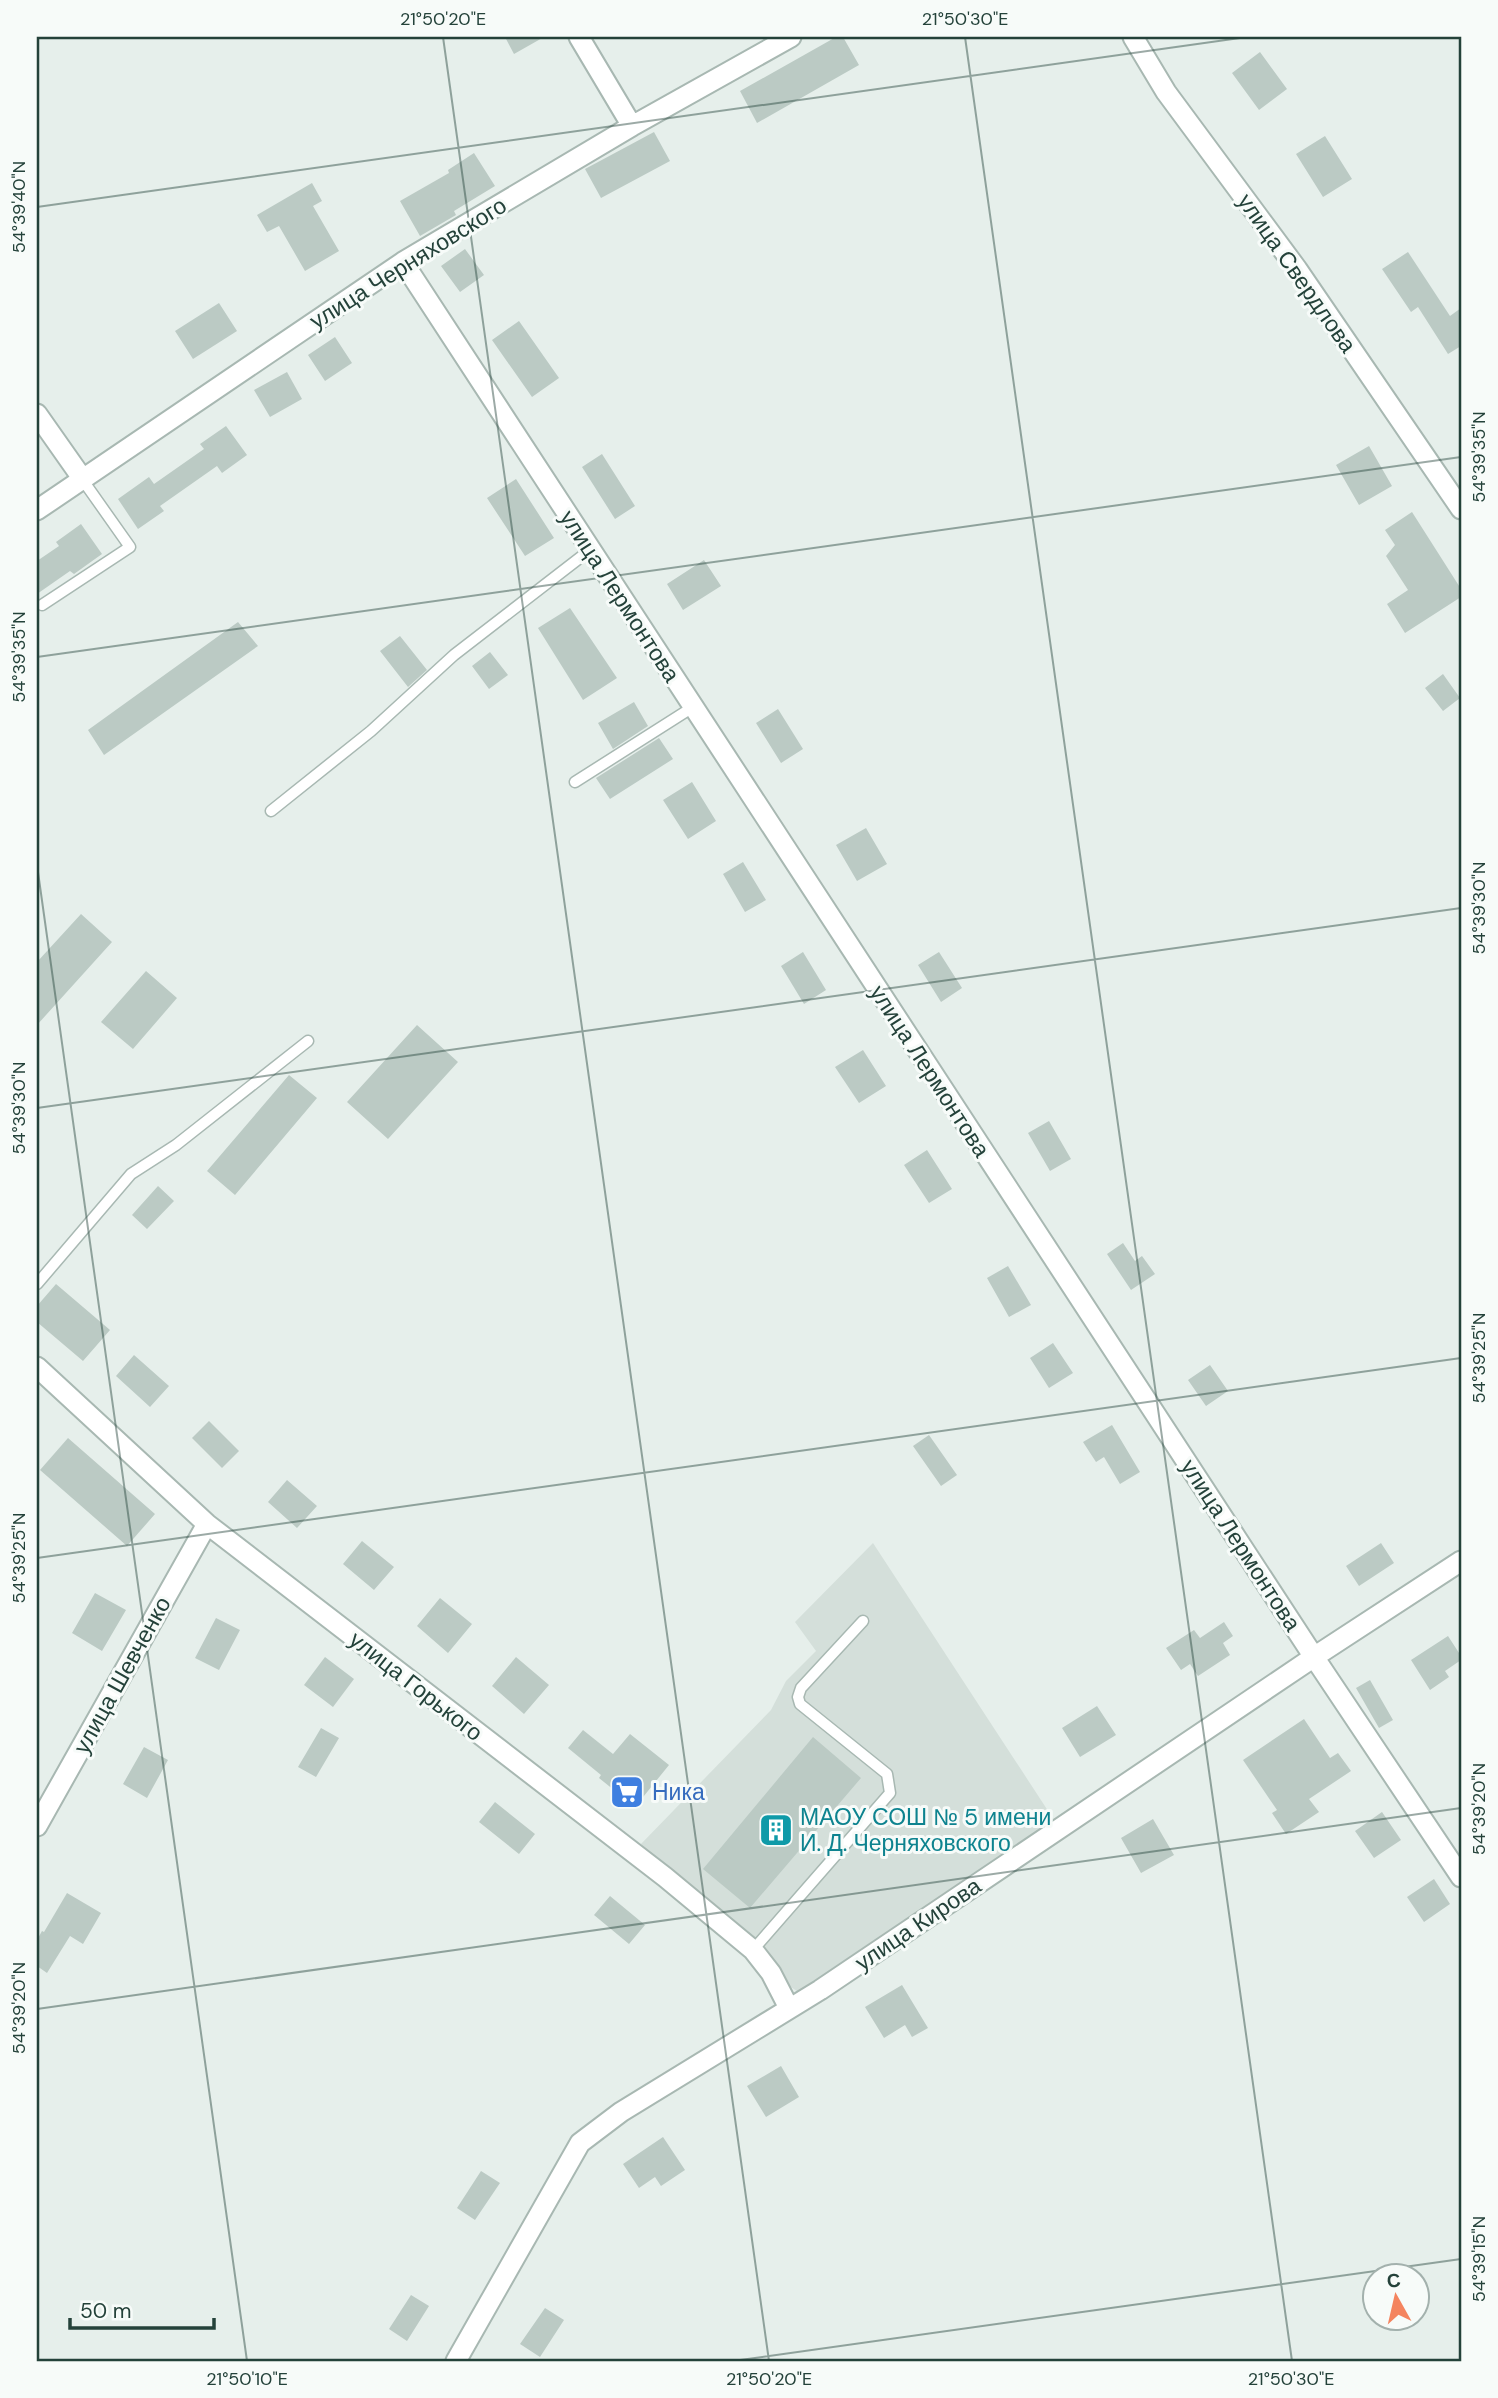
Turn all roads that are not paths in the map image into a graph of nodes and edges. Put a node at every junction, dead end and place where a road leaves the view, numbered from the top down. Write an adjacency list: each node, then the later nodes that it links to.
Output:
1 (579, 37): 4 (street)
2 (791, 37): 4 (street, улица Черняховского)
3 (1133, 37): 8 (street, улица Свердлова)
4 (632, 126): 5 (street, улица Черняховского)
5 (403, 262): 7 (street, улица Черняховского); 10 (street, улица Лермонтова)
6 (37, 414): 7 (street)
7 (82, 478): 9 (street, улица Черняховского); 11 (lane)
8 (1461, 509)
9 (37, 510)
10 (590, 550): 12 (street, улица Лермонтова); 14 (lane)
11 (42, 606)
12 (693, 707): 13 (lane); 21 (street, улица Лермонтова)
13 (575, 782)
14 (271, 811)
15 (308, 1041): 16 (lane)
16 (37, 1284)
17 (37, 1367): 18 (street, улица Горького)
18 (207, 1524): 22 (street, улица Шевченко); 24 (street, улица Горького)
19 (1461, 1561): 21 (street, улица Кирова)
20 (863, 1621): 24 (lane)
21 (1314, 1657): 23 (street, улица Лермонтова); 25 (street, улица Кирова)
22 (37, 1826)
23 (1461, 1877)
24 (752, 1950): 25 (street, улица Горького)
25 (789, 2008): 26 (street, улица Кирова)
26 (456, 2361)

